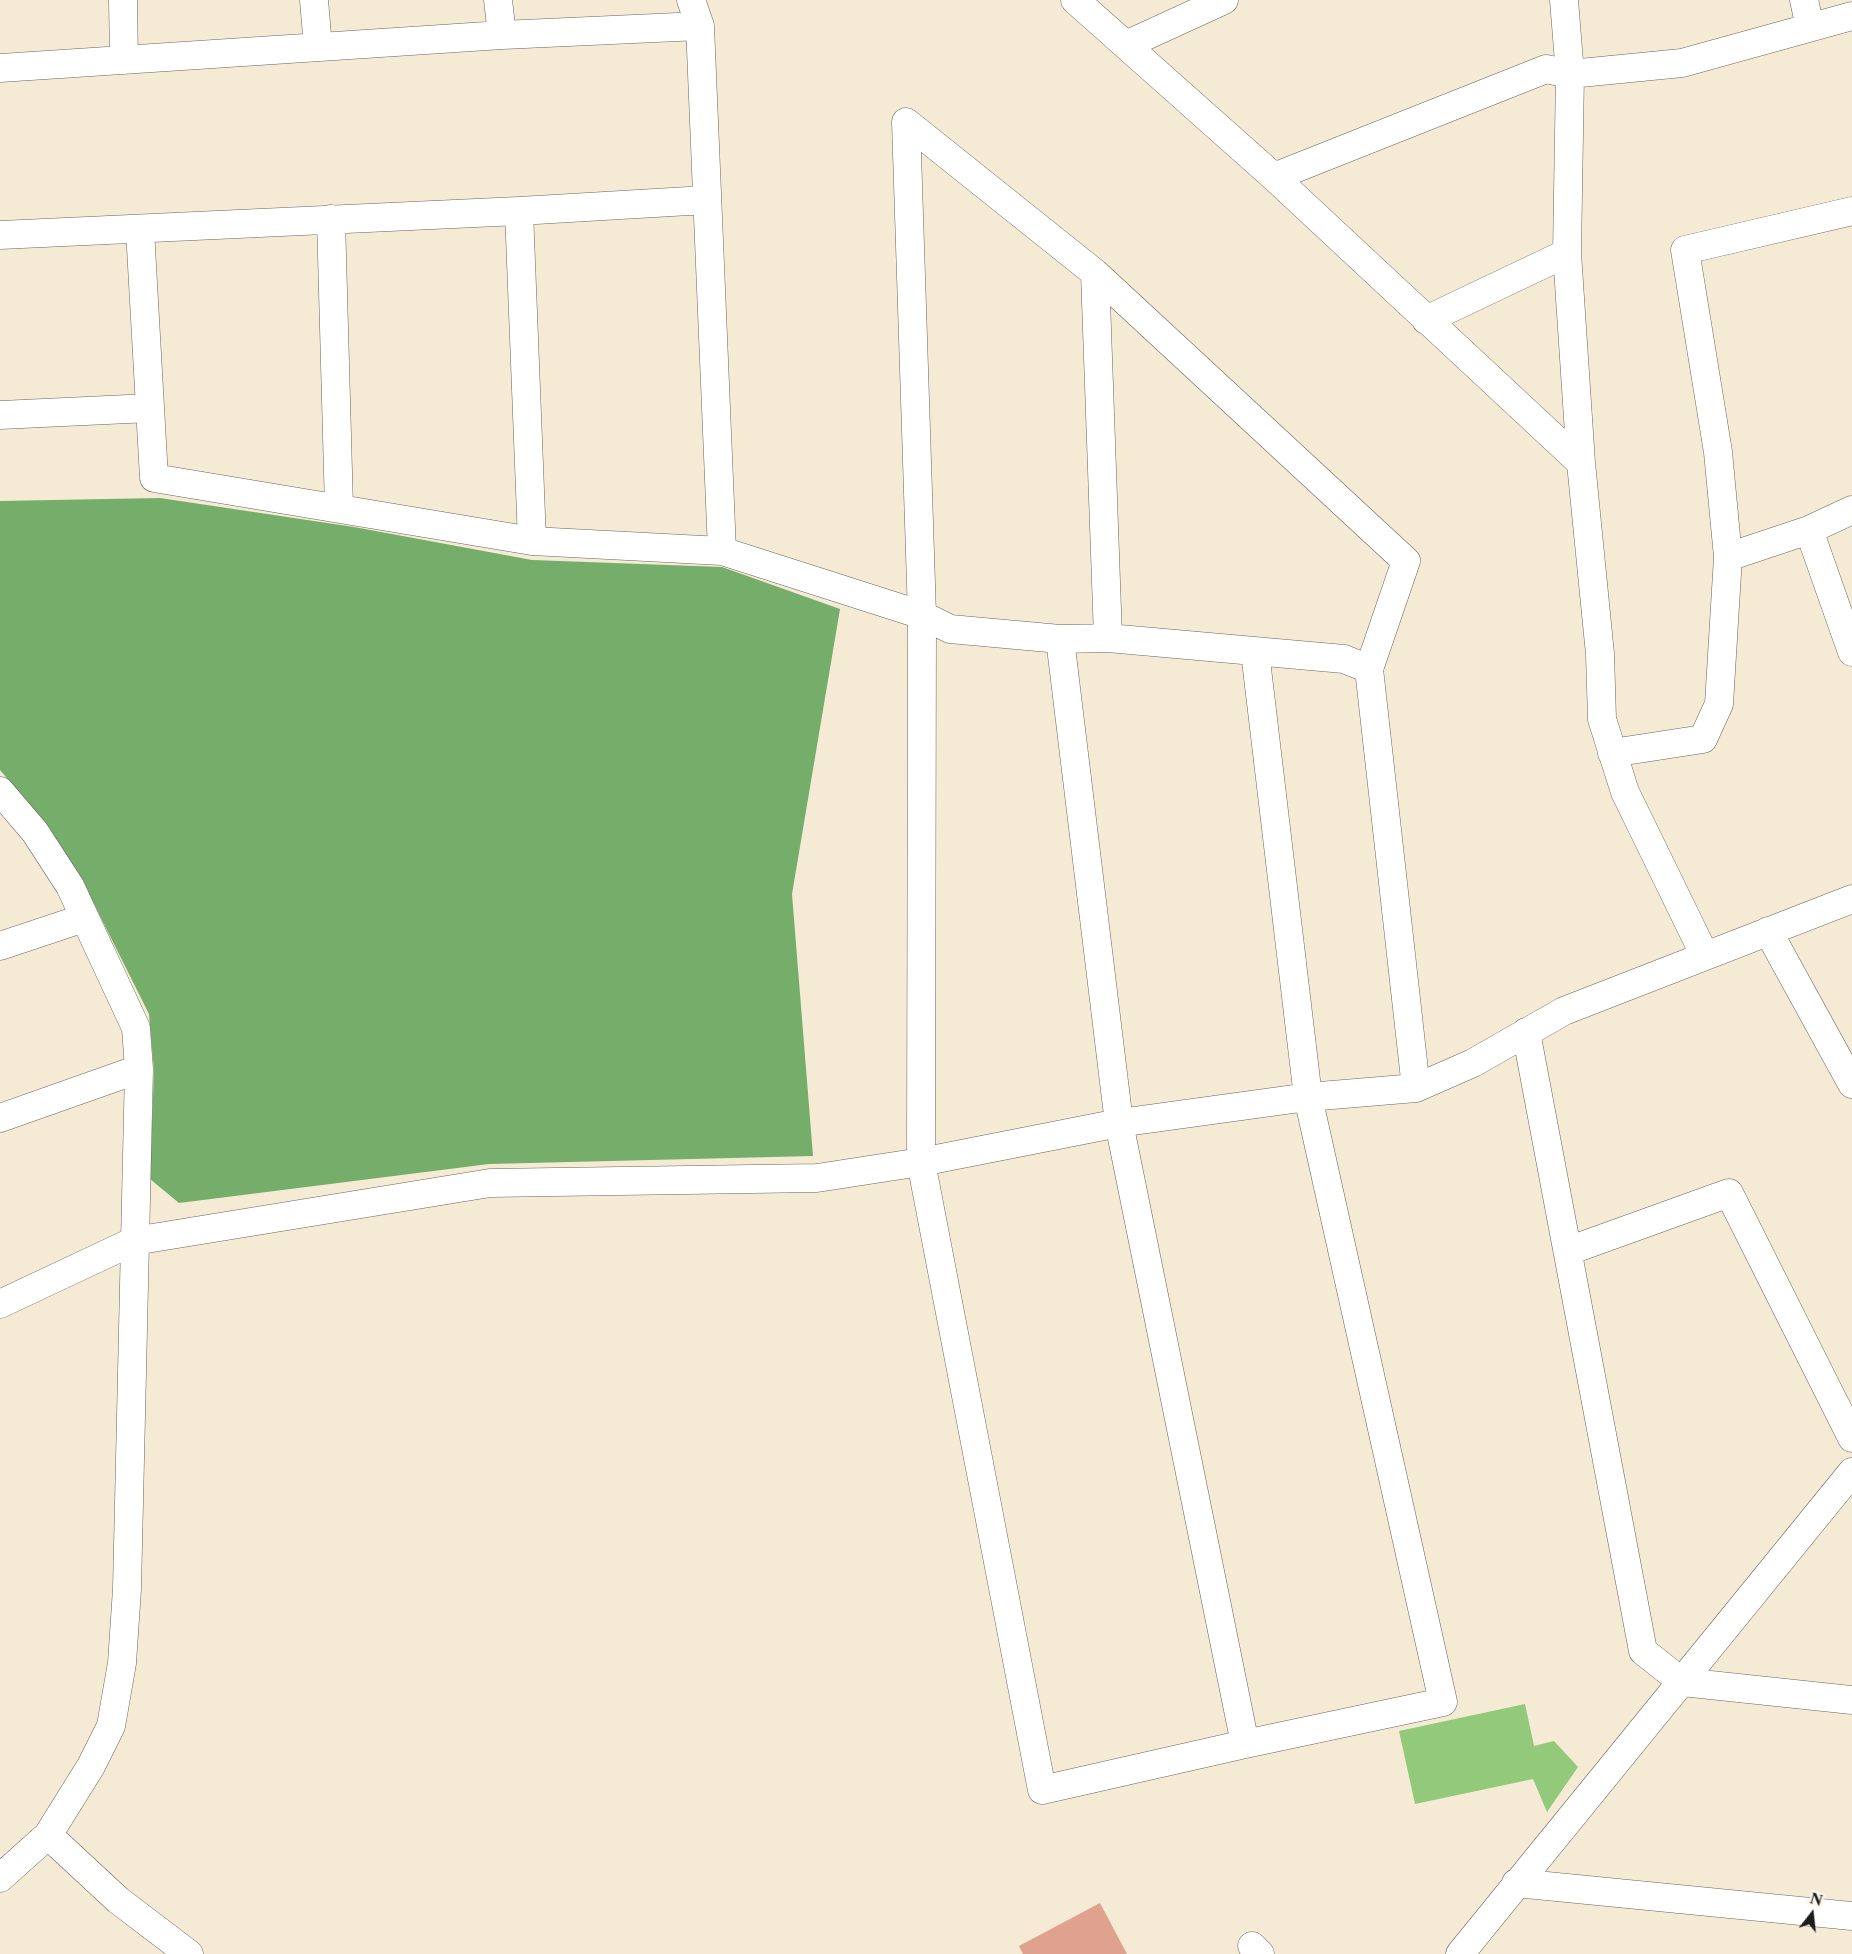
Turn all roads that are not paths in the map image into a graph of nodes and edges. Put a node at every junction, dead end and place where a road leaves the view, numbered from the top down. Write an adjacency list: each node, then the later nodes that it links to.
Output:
1 (123, 0): 15 (street)
2 (314, 0): 14 (street)
3 (498, 0): 12 (street)
4 (691, 0): 10 (street)
5 (1075, 0): 13 (street)
6 (1224, 0): 13 (street)
7 (1564, 0): 17 (street)
8 (1804, 0): 11 (street)
9 (1852, 16): 11 (street)
10 (700, 26): 12 (street); 19 (street)
11 (1810, 27): 17 (street)
12 (502, 35): 14 (street)
13 (1126, 45): 18 (street)
14 (318, 47): 15 (street)
15 (124, 60): 16 (street)
16 (0, 68)
17 (1570, 74): 18 (street); 25 (street)
18 (1274, 177): 27 (street)
19 (706, 200): 20 (street); 35 (street)
20 (519, 211): 22 (street); 34 (street)
21 (1852, 211): 36 (street)
22 (331, 219): 23 (street); 31 (street)
23 (140, 230): 24 (street); 28 (street)
24 (0, 235)
25 (1567, 254): 27 (street); 30 (street)
26 (1095, 273): 37 (street); 38 (street); 42 (street)
27 (1426, 320): 30 (street)
28 (150, 408): 29 (street); 31 (street)
29 (0, 415)
30 (1581, 463): 43 (street)
31 (339, 508): 34 (street)
32 (1852, 510): 33 (street)
33 (1808, 530): 36 (street); 41 (street)
34 (532, 541): 35 (street)
35 (722, 551): 37 (street)
36 (1728, 557): 43 (street)
37 (922, 615): 39 (street); 57 (street)
38 (1108, 638): 39 (street); 40 (street)
39 (1060, 639): 56 (street)
40 (1255, 652): 42 (street); 54 (street)
41 (1852, 652)
42 (1369, 669): 53 (street)
43 (1612, 752): 49 (street)
44 (0, 791): 46 (street)
45 (1852, 899): 47 (street)
46 (84, 918): 48 (street); 51 (street)
47 (1768, 931): 49 (street); 52 (street)
48 (0, 946)
49 (1705, 956): 50 (street)
50 (1526, 1032): 53 (street); 59 (street)
51 (139, 1069): 55 (street); 58 (street)
52 (1852, 1084)
53 (1416, 1088): 54 (street)
54 (1308, 1097): 56 (street); 65 (street)
55 (0, 1118)
56 (1119, 1123): 57 (street); 65 (street)
57 (921, 1162): 58 (street); 65 (street)
58 (134, 1241): 60 (street); 66 (street)
59 (1568, 1251): 61 (street); 63 (street)
60 (0, 1304)
61 (1852, 1438)
62 (1852, 1472): 63 (street)
63 (1682, 1682): 64 (street); 68 (street)
64 (1852, 1700)
65 (1245, 1744)
66 (48, 1835): 67 (street); 70 (street)
67 (0, 1878)
68 (1516, 1883): 69 (street); 71 (street)
69 (1852, 1916)
70 (189, 1954)
71 (1460, 1954)

